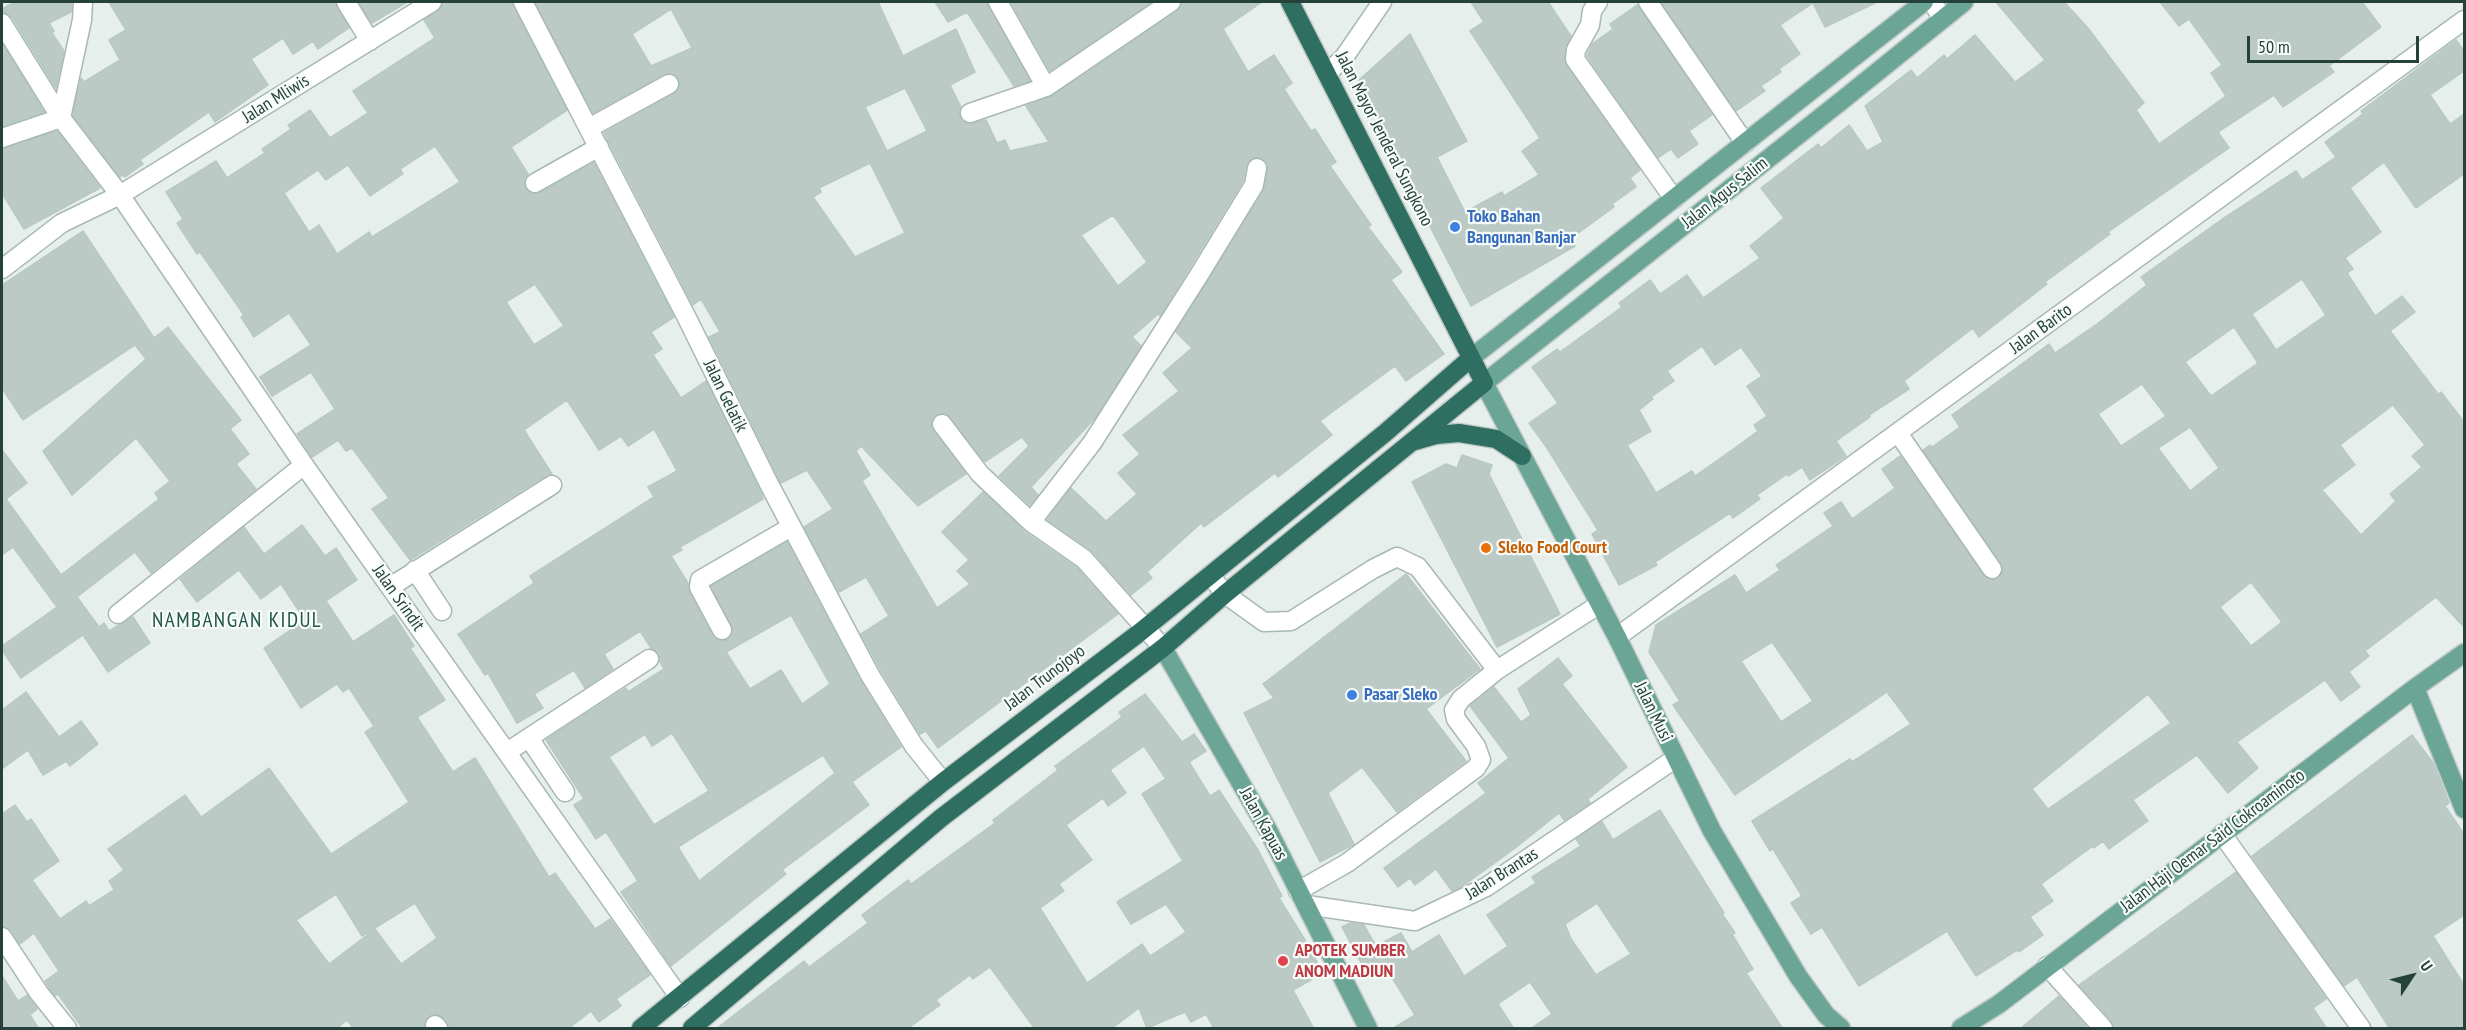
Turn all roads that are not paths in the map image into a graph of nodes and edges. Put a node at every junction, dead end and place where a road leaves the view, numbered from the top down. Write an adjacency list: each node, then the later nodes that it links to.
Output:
1 (83, 2): 24 (street)
2 (346, 2): 17 (street)
3 (432, 2): 17 (street, Jalan Mliwis)
4 (523, 2): 25 (street, Jalan Gelatik)
5 (998, 2): 21 (street)
6 (1171, 2): 21 (street)
7 (1290, 2): 18 (highway, Jalan Mayor Jenderal Sungkono)
8 (1382, 2): 18 (street)
9 (1598, 2): 32 (street)
10 (1648, 2): 27 (street)
11 (1924, 2): 19 (main road)
12 (1932, 2): 14 (street)
13 (1964, 2): 14 (main road, Jalan Agus Salim)
14 (1943, 19): 22 (main road, Jalan Agus Salim)
15 (2464, 20): 37 (street, Jalan Barito)
16 (2, 22): 24 (street, Jalan Srindit)
17 (370, 41): 31 (street, Jalan Mliwis)
18 (1328, 73): 34 (highway, Jalan Mayor Jenderal Sungkono)
19 (1824, 82): 22 (main road); 27 (main road)
20 (669, 84): 25 (street)
21 (1046, 87): 23 (street)
22 (1840, 102): 35 (main road, Jalan Agus Salim)
23 (970, 113)
24 (61, 118): 26 (street); 31 (street, Jalan Srindit)
25 (589, 128): 28 (street, Jalan Gelatik)
26 (2, 138)
27 (1745, 143): 32 (main road)
28 (599, 147): 30 (street); 43 (street, Jalan Gelatik)
29 (1257, 168): 42 (street)
30 (536, 183)
31 (120, 195): 33 (street, Jalan Mliwis); 40 (street, Jalan Srindit)
32 (1674, 199): 34 (main road)
33 (2, 269)
34 (1471, 358): 35 (highway, Jalan Mayor Jenderal Sungkono); 46 (highway, Jalan Trunojoyo)
35 (1484, 383): 38 (highway); 39 (main road, Jalan Musi)
36 (942, 424): 42 (street, Jalan Kapuas)
37 (1898, 433): 44 (street); 54 (street, Jalan Barito)
38 (1410, 442): 39 (highway); 48 (highway)
39 (1522, 456): 49 (main road, Jalan Musi)
40 (304, 465): 47 (street, Jalan Srindit); 51 (street)
41 (552, 485): 45 (street)
42 (1032, 522): 52 (street, Jalan Kapuas)
43 (791, 527): 53 (street); 63 (street, Jalan Gelatik)
44 (1992, 569)
45 (415, 570): 47 (street); 50 (street)
46 (1210, 575): 48 (street); 52 (highway, Jalan Trunojoyo)
47 (390, 587): 61 (street, Jalan Srindit)
48 (1225, 594): 55 (highway); 58 (street)
49 (1600, 604): 54 (main road, Jalan Musi); 58 (street)
50 (442, 611)
51 (118, 614)
52 (1146, 626): 55 (street, Jalan Kapuas); 63 (highway, Jalan Trunojoyo)
53 (722, 630)
54 (1617, 637): 62 (main road, Jalan Musi)
55 (1163, 648): 67 (main road, Jalan Kapuas); 71 (highway)
56 (2464, 653): 59 (main road, Jalan Haji Oemar Said Cokroaminoto)
57 (650, 659): 60 (street)
58 (1497, 670): 67 (street)
59 (2415, 688): 65 (main road); 66 (main road, Jalan Haji Oemar Said Cokroaminoto)
60 (529, 738): 61 (street); 64 (street)
61 (507, 752): 70 (street, Jalan Srindit)
62 (1676, 758): 67 (street, Jalan Brantas); 75 (main road, Jalan Musi)
63 (943, 782): 70 (highway, Jalan Trunojoyo)
64 (565, 792)
65 (2464, 809)
66 (2222, 834): 69 (main road, Jalan Haji Oemar Said Cokroaminoto); 78 (street)
67 (1303, 898): 74 (main road, Jalan Kapuas)
68 (2, 937): 72 (street)
69 (2047, 966): 76 (main road, Jalan Haji Oemar Said Cokroaminoto); 77 (street)
70 (680, 998): 73 (highway, Jalan Trunojoyo)
71 (701, 1026)
72 (66, 1029)
73 (641, 1029)
74 (1368, 1029)
75 (1841, 1029)
76 (1961, 1029)
77 (2103, 1029)
78 (2361, 1029)

